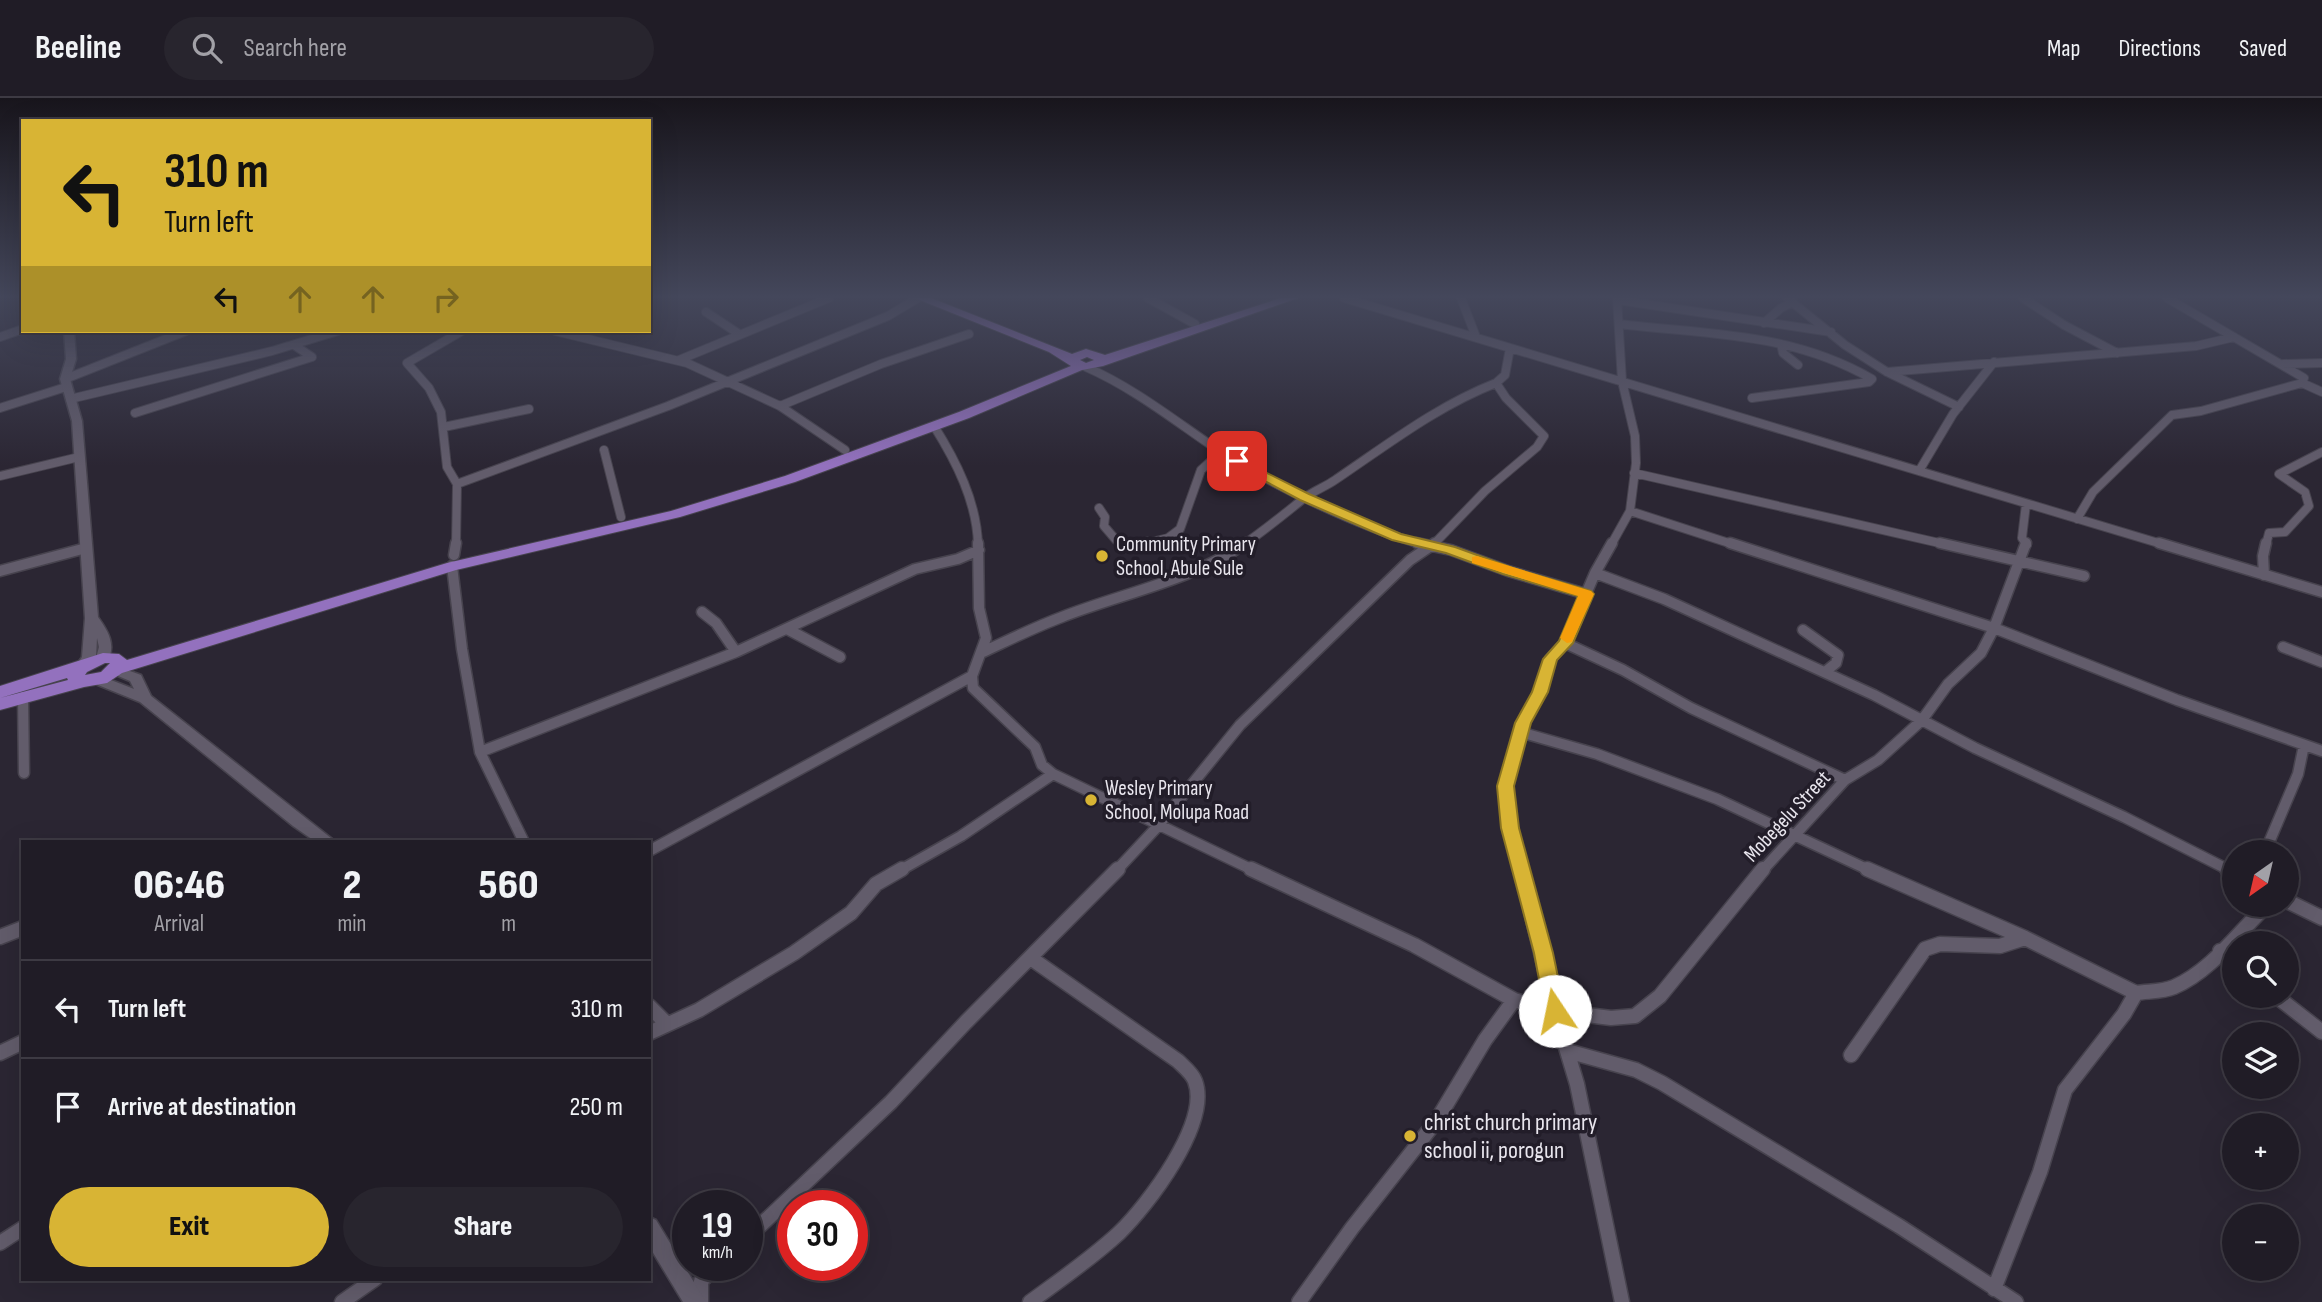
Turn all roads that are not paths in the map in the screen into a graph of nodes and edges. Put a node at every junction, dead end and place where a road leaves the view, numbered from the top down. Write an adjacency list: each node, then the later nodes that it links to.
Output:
1 (71, 354): 34 (street)
2 (138, 354): 34 (street)
3 (246, 354): 34 (street)
4 (308, 354): 41 (street)
5 (422, 354): 43 (street)
6 (654, 354): 22 (street)
7 (692, 354): 22 (street)
8 (794, 354): 30 (street)
9 (910, 354): 37 (street)
10 (1069, 354): 23 (main road)
11 (1071, 354): 23 (main road)
12 (1103, 354): 23 (main road)
13 (1104, 354): 23 (main road)
14 (1509, 354): 32 (street)
15 (1531, 354): 31 (street)
16 (1621, 354): 31 (street)
17 (1786, 354): 27 (street)
18 (1821, 354): 36 (street)
19 (1859, 354): 28 (street)
20 (2101, 354): 24 (street)
21 (2263, 354): 26 (street)
22 (679, 360): 30 (street)
23 (1085, 360): 29 (street); 29 (street); 42 (main road); 45 (main road)
24 (1994, 362): 28 (street); 38 (street)
25 (2322, 363): 26 (street)
26 (2280, 364): 33 (street)
27 (1798, 365)
28 (1887, 372): 38 (street)
29 (1114, 379): 46 (street)
30 (728, 381): 37 (street); 52 (street)
31 (1622, 381): 49 (street); 50 (street)
32 (1496, 383): 53 (street); 59 (street)
33 (2302, 383): 35 (street); 58 (street)
34 (67, 388): 39 (street); 48 (street)
35 (2322, 392)
36 (1752, 398)
37 (780, 406): 45 (street)
38 (1959, 407): 49 (street)
39 (0, 408)
40 (530, 409): 43 (street)
41 (135, 413)
42 (934, 426): 61 (street); 62 (main road)
43 (444, 427): 52 (street)
44 (604, 450): 57 (street)
45 (845, 450): 57 (main road)
46 (1221, 452): 53 (street); 55 (street)
47 (2322, 452): 66 (street)
48 (79, 457): 51 (street); 60 (street)
49 (1919, 471): 54 (street)
50 (1634, 473): 56 (street); 63 (street)
51 (0, 476)
52 (457, 484): 62 (street)
53 (1305, 497): 59 (street); 78 (street)
54 (2026, 504): 58 (street); 63 (street, Mobegelu Street)
55 (1099, 508)
56 (1630, 511): 65 (street); 72 (street)
57 (621, 517): 62 (main road)
58 (2077, 519): 66 (street)
59 (1431, 547): 69 (street); 97 (street)
60 (86, 548): 64 (street); 71 (street)
61 (979, 550): 73 (street); 78 (street)
62 (453, 560): 81 (main road); 93 (street)
63 (2018, 561): 67 (street); 72 (street, Mobegelu Street)
64 (0, 571)
65 (1595, 573): 69 (street); 82 (street)
66 (2264, 575): 68 (street)
67 (2084, 576)
68 (2322, 592)
69 (1586, 594): 75 (street)
70 (702, 612): 77 (street)
71 (92, 618): 81 (street); 83 (street)
72 (1994, 628): 89 (street, Mobegelu Street); 91 (street)
73 (789, 630): 77 (street); 79 (street)
74 (1803, 630): 82 (street)
75 (1565, 643): 90 (street); 96 (street)
76 (2283, 647): 80 (street)
77 (736, 652): 93 (street)
78 (983, 652): 84 (street)
79 (840, 657)
80 (2322, 662)
81 (112, 663): 83 (main road); 87 (street)
82 (1825, 672): 89 (street)
83 (86, 673): 85 (main road); 86 (main road); 87 (street)
84 (972, 676): 95 (street); 102 (street)
85 (0, 692)
86 (23, 698): 88 (main road); 94 (street)
87 (145, 699): 99 (street)
88 (0, 704)
89 (1922, 720): 96 (street, Mobegelu Street); 103 (street)
90 (1520, 732): 98 (street); 116 (street)
91 (2304, 745): 92 (street); 101 (street)
92 (2322, 751)
93 (480, 752): 100 (street)
94 (24, 773)
95 (1053, 774): 97 (street, Mobegelu Street); 117 (street)
96 (1844, 780): 98 (street, Mobegelu Street)
97 (1158, 826): 111 (street); 113 (street, Mobegelu Street)
98 (1793, 836): 109 (street); 116 (street, Mobegelu Street)
99 (325, 840)
100 (523, 840)
101 (2270, 840)
102 (651, 850)
103 (2222, 866)
104 (2300, 907): 106 (street)
105 (2255, 917): 110 (street)
106 (2322, 918)
107 (21, 929): 108 (street)
108 (0, 937)
109 (2025, 938): 112 (street); 123 (street)
110 (2220, 951): 112 (street)
111 (1032, 959): 124 (street); 134 (street)
112 (2136, 993): 130 (street)
113 (1514, 1000): 116 (street, Mobegelu Street); 135 (street)
114 (651, 1008): 117 (street)
115 (2291, 1008): 119 (street)
116 (1555, 1011): 121 (street)
117 (666, 1023): 118 (street)
118 (651, 1032)
119 (2322, 1032)
120 (21, 1043): 122 (street)
121 (1567, 1051): 130 (street); 136 (street)
122 (0, 1053)
123 (1851, 1055)
124 (763, 1223)
125 (21, 1229): 127 (street)
126 (651, 1230): 132 (street)
127 (0, 1243)
128 (372, 1281): 131 (street)
129 (701, 1281): 133 (street)
130 (1994, 1289): 137 (street)
131 (342, 1302)
132 (695, 1302)
133 (701, 1302)
134 (1030, 1302)
135 (1299, 1302)
136 (1622, 1302)
137 (2016, 1302)

